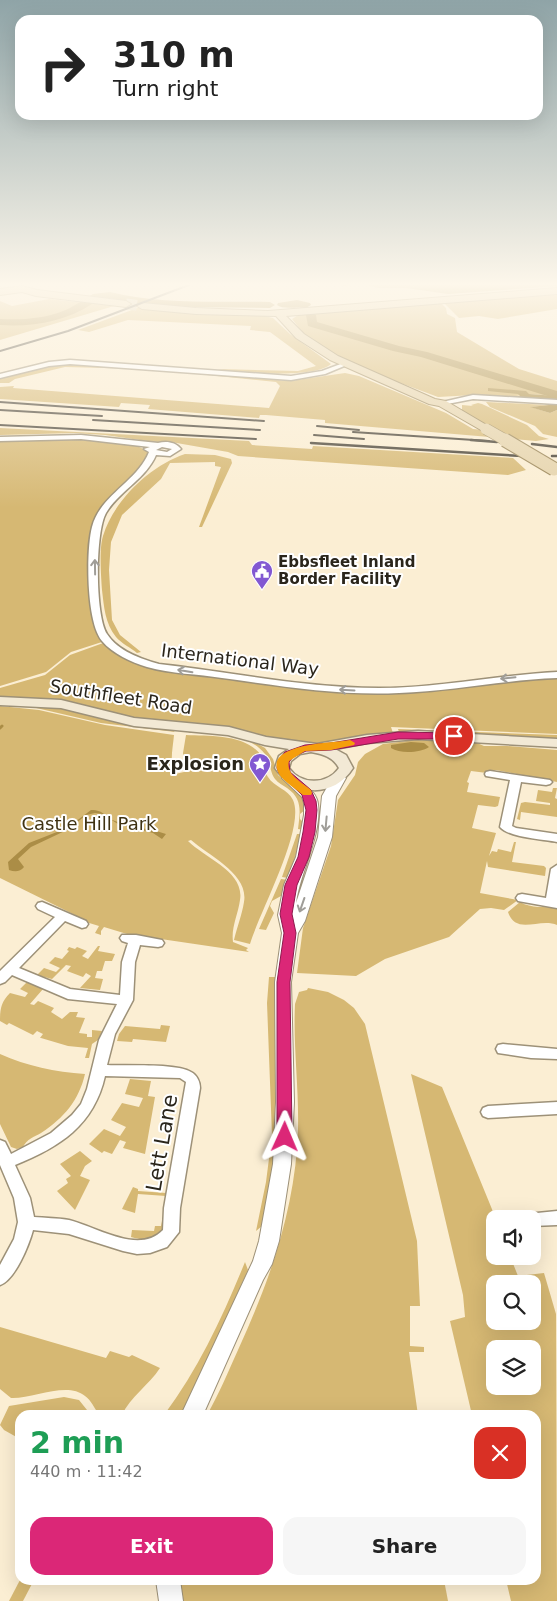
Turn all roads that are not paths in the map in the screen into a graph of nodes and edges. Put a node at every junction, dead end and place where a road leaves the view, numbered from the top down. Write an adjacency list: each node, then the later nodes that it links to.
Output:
1 (336, 358): 2 (main road)
2 (346, 364): 3 (street); 5 (main road)
3 (0, 376)
4 (557, 402): 5 (street)
5 (445, 405): 7 (main road, bridge)
6 (0, 439): 8 (street, International Way, one-way to 6)
7 (555, 470)
8 (557, 675)
9 (0, 701): 11 (main road, Southfleet Road)
10 (376, 739): 12 (main road); 13 (main road); 15 (main road)
11 (265, 741): 13 (main road, Southfleet Road); 14 (main road)
12 (557, 743)
13 (313, 748): 14 (main road); 15 (main road)
14 (283, 761): 17 (main road)
15 (345, 763): 18 (main road)
16 (490, 774): 19 (street)
17 (289, 778): 18 (main road); 28 (street)
18 (339, 778): 28 (street, one-way to 28)
19 (516, 778): 20 (street); 21 (street)
20 (546, 782)
21 (557, 838)
22 (557, 869): 24 (street)
23 (522, 898): 24 (street)
24 (554, 904)
25 (42, 906): 26 (street)
26 (62, 916): 27 (street); 30 (street)
27 (82, 924)
28 (290, 933): 43 (street)
29 (158, 943): 31 (street)
30 (3, 975): 31 (street)
31 (126, 1000): 34 (street)
32 (503, 1049): 33 (street)
33 (557, 1054)
34 (99, 1070): 38 (street); 41 (street, Lett Lane)
35 (557, 1108): 36 (street)
36 (488, 1112)
37 (0, 1146): 38 (street)
38 (6, 1162): 41 (street)
39 (557, 1218): 40 (street)
40 (541, 1219)
41 (26, 1223): 42 (street)
42 (0, 1278)
43 (194, 1410)
44 (169, 1585): 45 (street)
45 (171, 1601)

